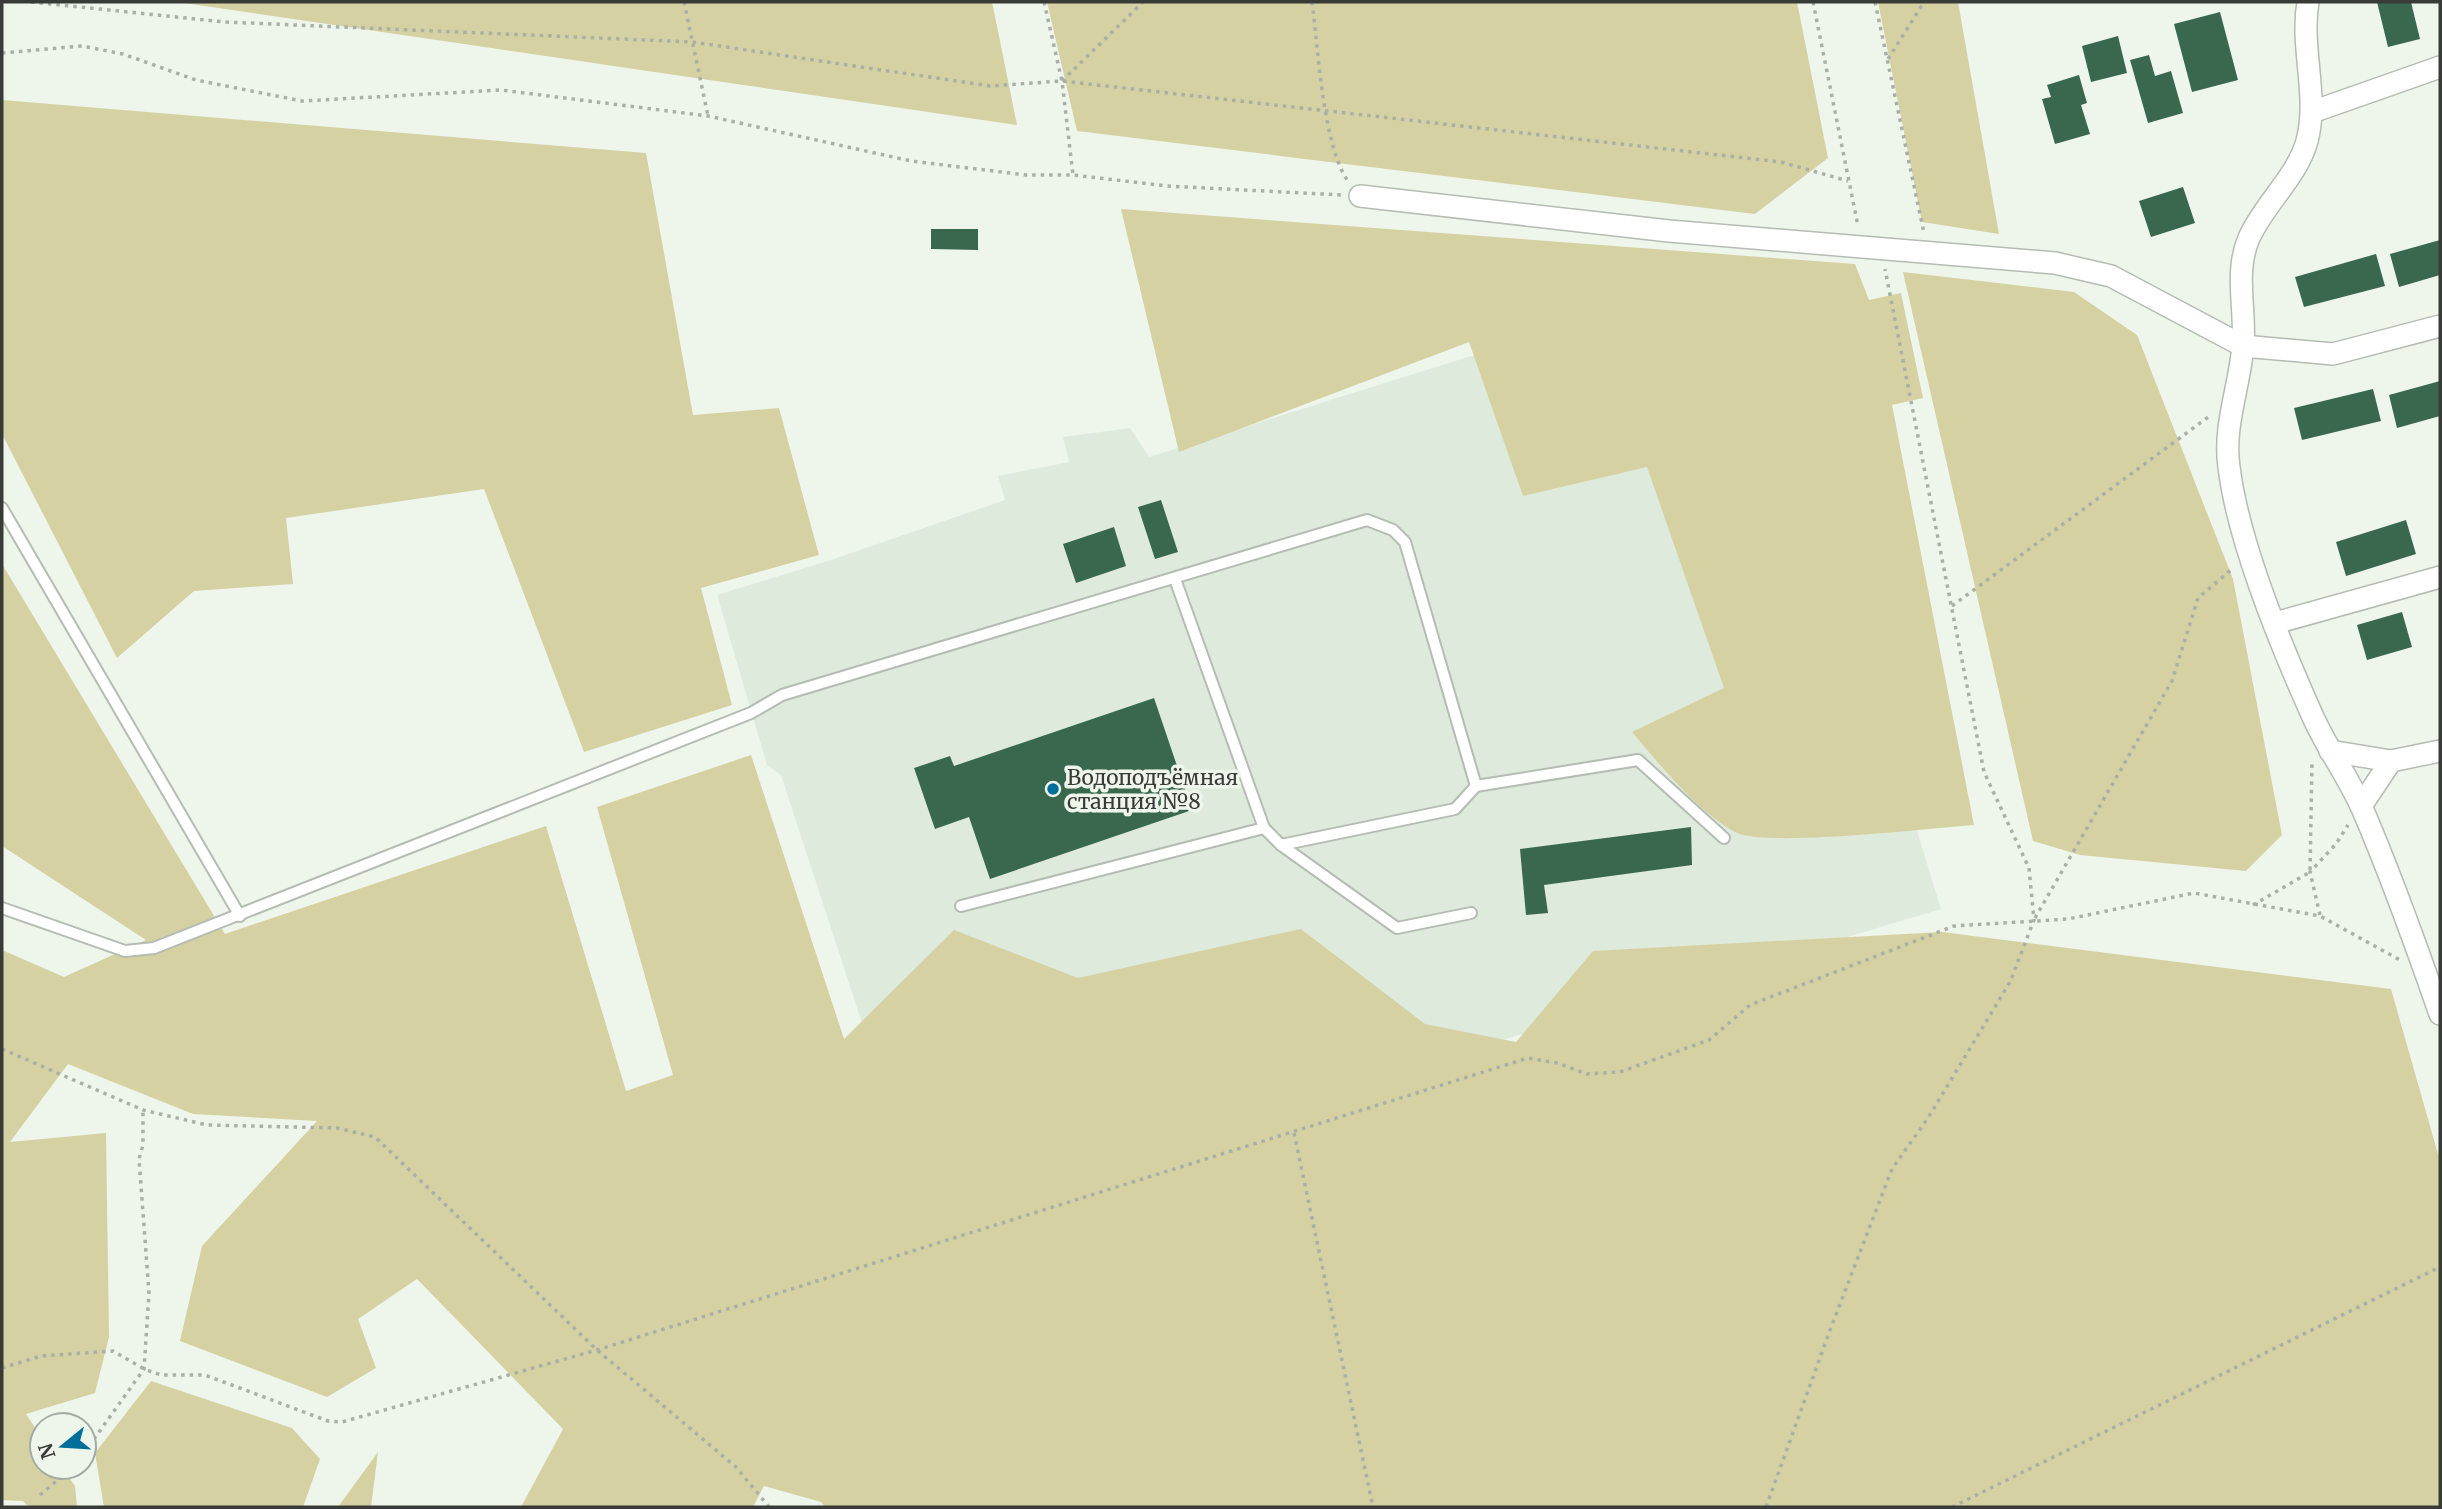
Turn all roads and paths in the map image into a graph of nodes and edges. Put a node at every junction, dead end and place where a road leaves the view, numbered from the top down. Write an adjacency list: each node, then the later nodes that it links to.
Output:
1 (31, 2): 10 (path)
2 (684, 2): 10 (path)
3 (1044, 2): 14 (path)
4 (1143, 2): 14 (path)
5 (1312, 2): 15 (path)
6 (1814, 2): 19 (path)
7 (1875, 2): 12 (path)
8 (1924, 2): 12 (path)
9 (2308, 2): 16 (street)
10 (692, 42): 14 (path); 17 (path)
11 (2, 53): 17 (path)
12 (1888, 60): 22 (path)
13 (2440, 67): 16 (street)
14 (1062, 81): 15 (path); 18 (path)
15 (1327, 111): 19 (path); 20 (path)
16 (2312, 112): 24 (street)
17 (708, 116): 18 (path)
18 (1073, 175): 20 (path)
19 (1848, 181): 21 (path)
20 (1360, 196): 21 (street)
21 (1872, 249): 22 (street); 30 (path)
22 (1929, 254): 24 (street)
23 (2440, 326): 24 (street)
24 (2243, 346): 25 (street)
25 (2233, 400): 27 (street); 30 (path)
26 (2, 508): 45 (lane)
27 (2252, 556): 31 (street); 47 (path)
28 (2440, 577): 31 (street)
29 (1175, 579): 35 (lane); 37 (lane); 45 (lane)
30 (1952, 606): 47 (path)
31 (2275, 623): 33 (street)
32 (2440, 751): 34 (street)
33 (2321, 753): 34 (street); 36 (street); 40 (path)
34 (2391, 761): 36 (street)
35 (1476, 786): 38 (lane); 39 (lane)
36 (2361, 806): 40 (path); 48 (street)
37 (1264, 828): 39 (lane); 42 (lane)
38 (1724, 838)
39 (1281, 845): 44 (lane)
40 (2310, 872): 41 (path); 46 (path)
41 (2253, 905): 46 (path); 47 (path)
42 (961, 906)
43 (2, 908): 45 (lane)
44 (1471, 913)
45 (240, 916)
46 (2320, 916): 48 (path)
47 (2034, 920): 52 (path); 62 (path)
48 (2431, 962): 49 (street)
49 (2440, 1014)
50 (2, 1048): 51 (path)
51 (143, 1110): 54 (path); 56 (path)
52 (1294, 1133): 54 (path); 61 (path)
53 (2440, 1268): 63 (path)
54 (597, 1350): 56 (path); 60 (path)
55 (2, 1368): 56 (path)
56 (144, 1369): 57 (path)
57 (98, 1433)
58 (56, 1481): 59 (path)
59 (40, 1495)
60 (769, 1507)
61 (1373, 1507)
62 (1766, 1507)
63 (1952, 1507)

